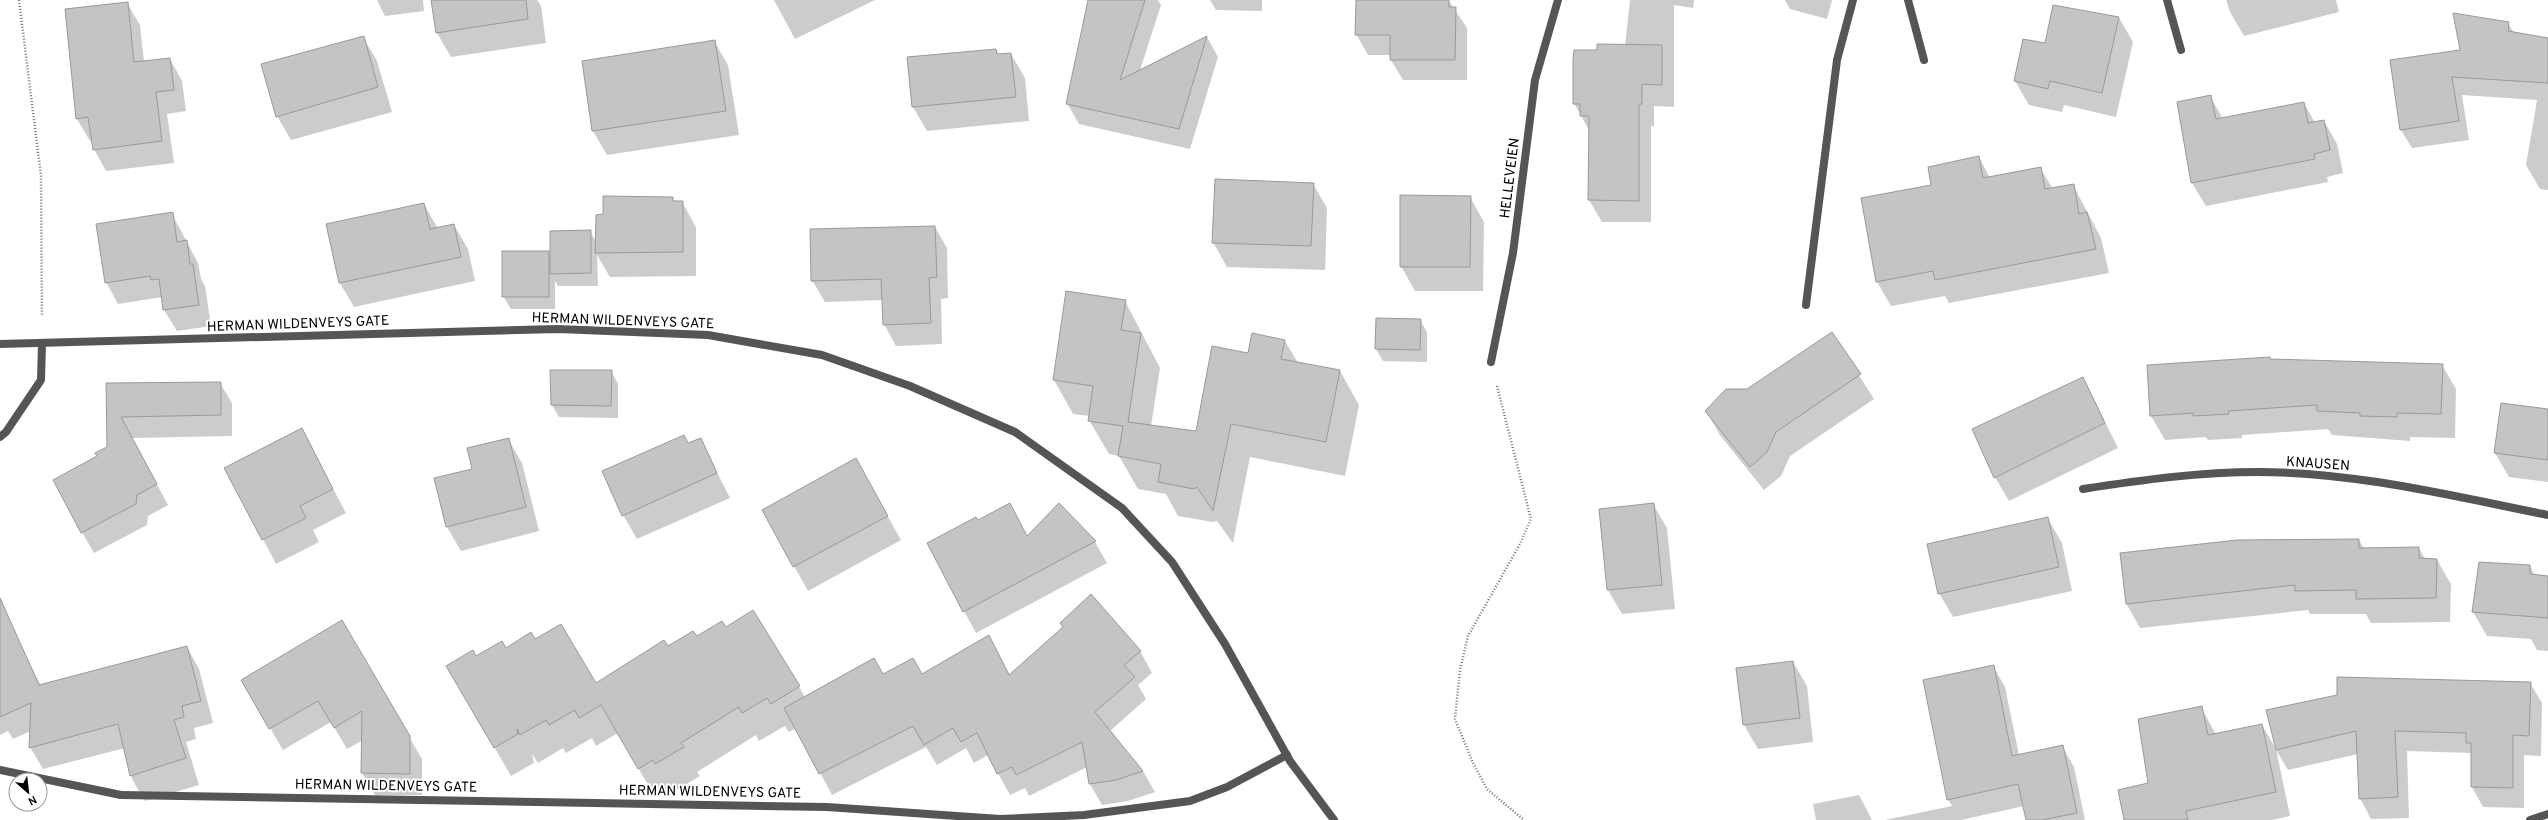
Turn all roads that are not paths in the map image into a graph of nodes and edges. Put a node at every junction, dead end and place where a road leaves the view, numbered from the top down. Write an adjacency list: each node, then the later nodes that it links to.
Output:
1 (1558, 0): 10 (street, HELLEVEIEN)
2 (1854, 0): 7 (street)
3 (1908, 0): 6 (street)
4 (2167, 0): 5 (street)
5 (2181, 50)
6 (1924, 60)
7 (1806, 305)
8 (42, 343): 9 (street, HERMAN WILDENVEYS GATE); 11 (street); 14 (street, HERMAN WILDENVEYS GATE)
9 (0, 344)
10 (1491, 362)
11 (0, 437)
12 (2083, 489): 13 (street, KNAUSEN)
13 (2548, 514)
14 (1287, 755): 15 (street, HERMAN WILDENVEYS GATE); 17 (street, HERMAN WILDENVEYS GATE)
15 (0, 770)
16 (2548, 814): 18 (street)
17 (1334, 820)
18 (2530, 820)

